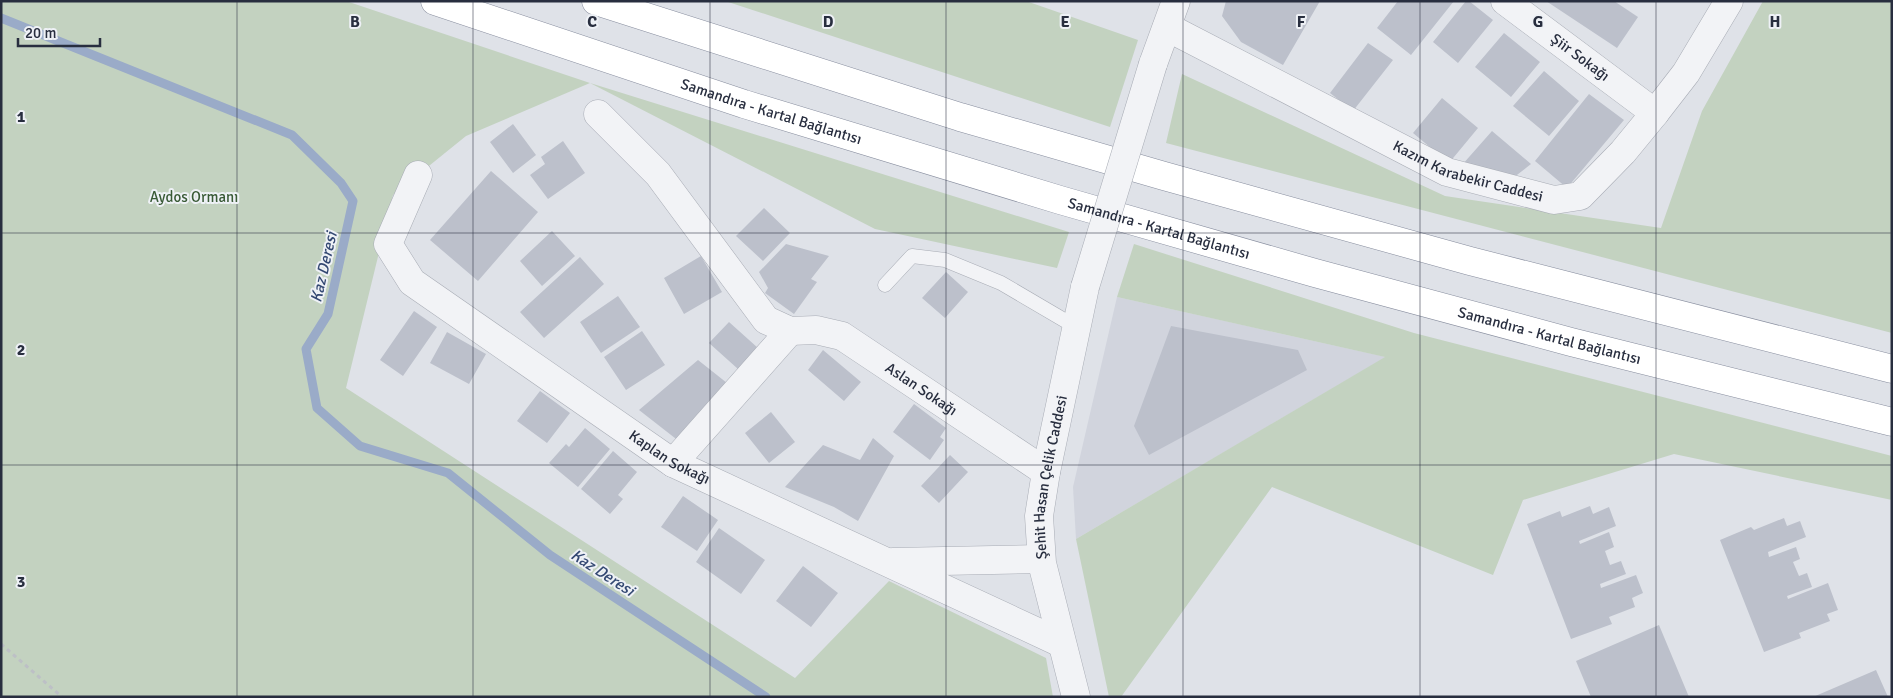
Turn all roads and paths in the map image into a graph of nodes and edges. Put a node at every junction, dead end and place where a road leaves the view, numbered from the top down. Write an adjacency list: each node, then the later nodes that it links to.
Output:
1 (435, 1): 14 (highway, Samandıra - Kartal Bağlantısı)
2 (596, 1): 13 (highway)
3 (1176, 1): 6 (street, Şehit Hasan Çelik Caddesi)
4 (1505, 1): 7 (street, Şiir Sokağı)
5 (1729, 1): 7 (street, Kazım Karabekir Caddesi)
6 (1167, 27): 7 (street, Kazım Karabekir Caddesi); 11 (street, Şehit Hasan Çelik Caddesi, bridge)
7 (1656, 113)
8 (598, 114): 12 (street, Aslan Sokağı)
9 (418, 175): 15 (street, Kaplan Sokağı)
10 (885, 285): 11 (lane)
11 (1076, 327): 16 (street, Şehit Hasan Çelik Caddesi)
12 (790, 331): 15 (street); 16 (street, Aslan Sokağı)
13 (1892, 369)
14 (1892, 422)
15 (673, 463): 18 (street, Kaplan Sokağı)
16 (1046, 472): 17 (street, Şehit Hasan Çelik Caddesi)
17 (1041, 559): 18 (street); 19 (street, Şehit Hasan Çelik Caddesi)
18 (884, 562): 19 (street, Kaplan Sokağı)
19 (1061, 643): 22 (street, Şehit Hasan Çelik Caddesi)
20 (1, 644): 21 (path)
21 (62, 697)
22 (1076, 697)

